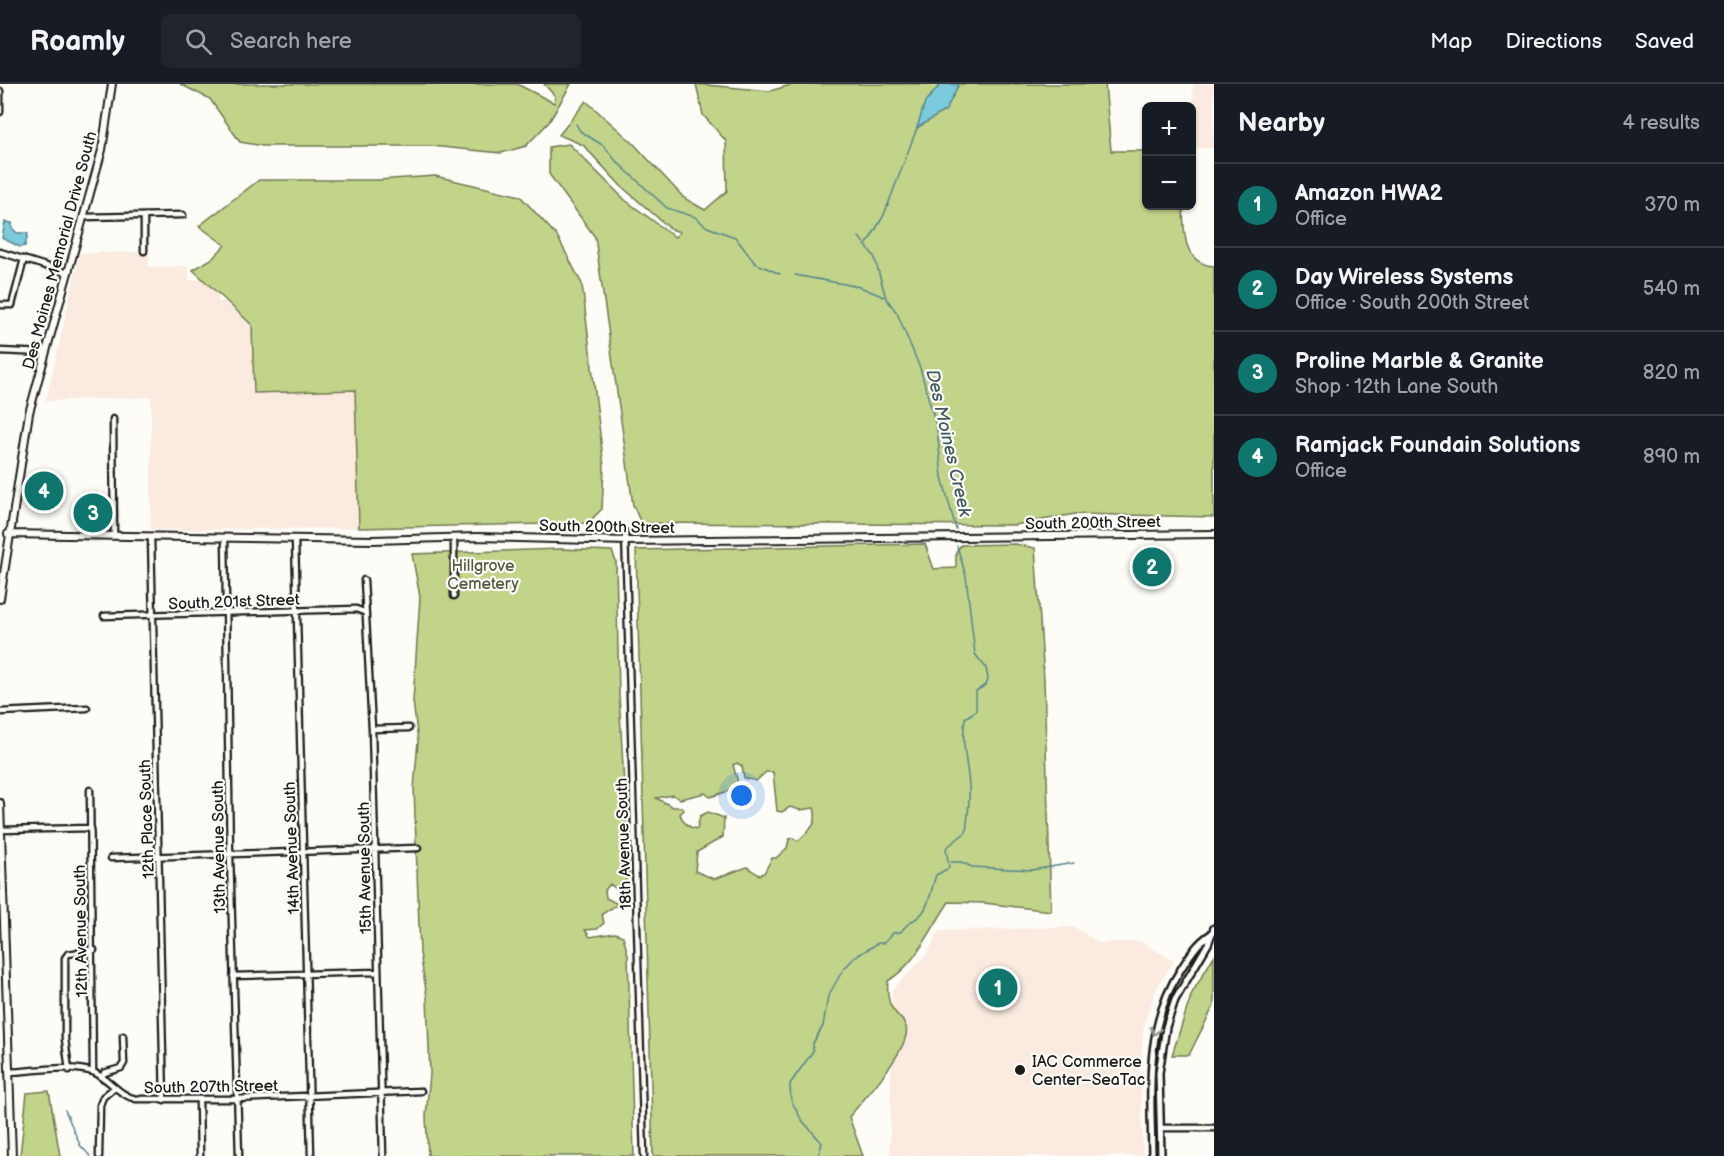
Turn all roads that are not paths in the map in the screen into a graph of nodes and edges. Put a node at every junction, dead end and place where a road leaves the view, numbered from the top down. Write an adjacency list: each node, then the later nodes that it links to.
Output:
1 (112, 84): 6 (main road, Des Moines Memorial Drive South)
2 (0, 91): 3 (street)
3 (0, 112)
4 (183, 215): 5 (street)
5 (144, 216): 6 (street); 7 (street)
6 (84, 218): 10 (main road, Des Moines Memorial Drive South)
7 (144, 251)
8 (0, 252): 9 (street)
9 (24, 259): 10 (street); 11 (street)
10 (68, 273): 13 (main road, Des Moines Memorial Drive South)
11 (0, 305)
12 (0, 351): 13 (street)
13 (45, 353): 17 (main road, Des Moines Memorial Drive South)
14 (113, 419): 19 (street)
15 (625, 532): 24 (street, 18th Avenue South)
16 (0, 534): 17 (street, South 200th Street)
17 (8, 534): 19 (main road, South 200th Street); 26 (main road, Des Moines Memorial Drive South)
18 (1214, 534): 24 (main road, South 200th Street)
19 (114, 536): 20 (main road, South 200th Street)
20 (151, 537): 21 (main road, South 200th Street); 32 (street, 12th Place South)
21 (225, 538): 23 (main road, South 200th Street); 31 (street, 13th Avenue South)
22 (454, 538): 23 (main road, South 200th Street); 24 (main road, South 200th Street); 27 (street)
23 (295, 539): 29 (street, 14th Avenue South)
24 (627, 541): 74 (street, 18th Avenue South)
25 (364, 580): 30 (street, 15th Avenue South)
26 (1, 591): 28 (main road, Des Moines Memorial Drive South)
27 (454, 596)
28 (0, 599)
29 (297, 611): 30 (street, South 201st Street); 31 (street, South 201st Street); 44 (street, 14th Avenue South)
30 (364, 612): 37 (street, 15th Avenue South)
31 (226, 613): 32 (street, South 201st Street); 45 (street, 13th Avenue South)
32 (152, 615): 33 (street, South 201st Street); 46 (street, 12th Place South)
33 (104, 616)
34 (87, 708): 35 (street)
35 (0, 712)
36 (409, 728): 37 (street)
37 (372, 729): 43 (street, 15th Avenue South)
38 (90, 790): 40 (street, 12th Avenue South)
39 (0, 803): 41 (main road)
40 (91, 828): 41 (street); 49 (street, 12th Avenue South)
41 (1, 830): 50 (main road)
42 (418, 848): 43 (street)
43 (375, 850): 44 (street); 51 (street, 15th Avenue South)
44 (303, 852): 45 (street); 52 (street, 14th Avenue South)
45 (230, 855): 46 (street); 53 (street, 13th Avenue South)
46 (159, 856): 47 (street); 64 (street, 12th Place South)
47 (111, 858)
48 (1212, 931): 66 (street); 75 (street, one-way to 75)
49 (94, 950): 55 (street); 57 (street, 12th Avenue South)
50 (2, 954): 56 (main road)
51 (378, 972): 52 (street); 61 (street, 15th Avenue South)
52 (306, 974): 53 (street); 62 (street, 14th Avenue South)
53 (233, 976): 63 (street, 13th Avenue South)
54 (123, 1036): 58 (street)
55 (69, 1070): 56 (street, South 207th Street); 57 (street, South 207th Street)
56 (9, 1071): 68 (main road)
57 (93, 1072): 58 (street, South 207th Street)
58 (102, 1078): 59 (street, South 207th Street)
59 (114, 1088): 64 (street, South 207th Street); 69 (street)
60 (421, 1091): 61 (street, South 207th Street)
61 (381, 1092): 62 (street, South 207th Street); 73 (street, 15th Avenue South)
62 (309, 1096): 63 (street, South 207th Street); 72 (street, 14th Avenue South)
63 (237, 1099): 65 (street, South 207th Street); 71 (street, 13th Avenue South)
64 (164, 1100): 65 (street, South 207th Street)
65 (199, 1100): 70 (street)
66 (1161, 1128): 67 (street); 76 (street)
67 (1214, 1128)
68 (12, 1156)
69 (99, 1156)
70 (200, 1156)
71 (239, 1156)
72 (311, 1156)
73 (383, 1156)
74 (644, 1156)
75 (1152, 1156)
76 (1161, 1156)

